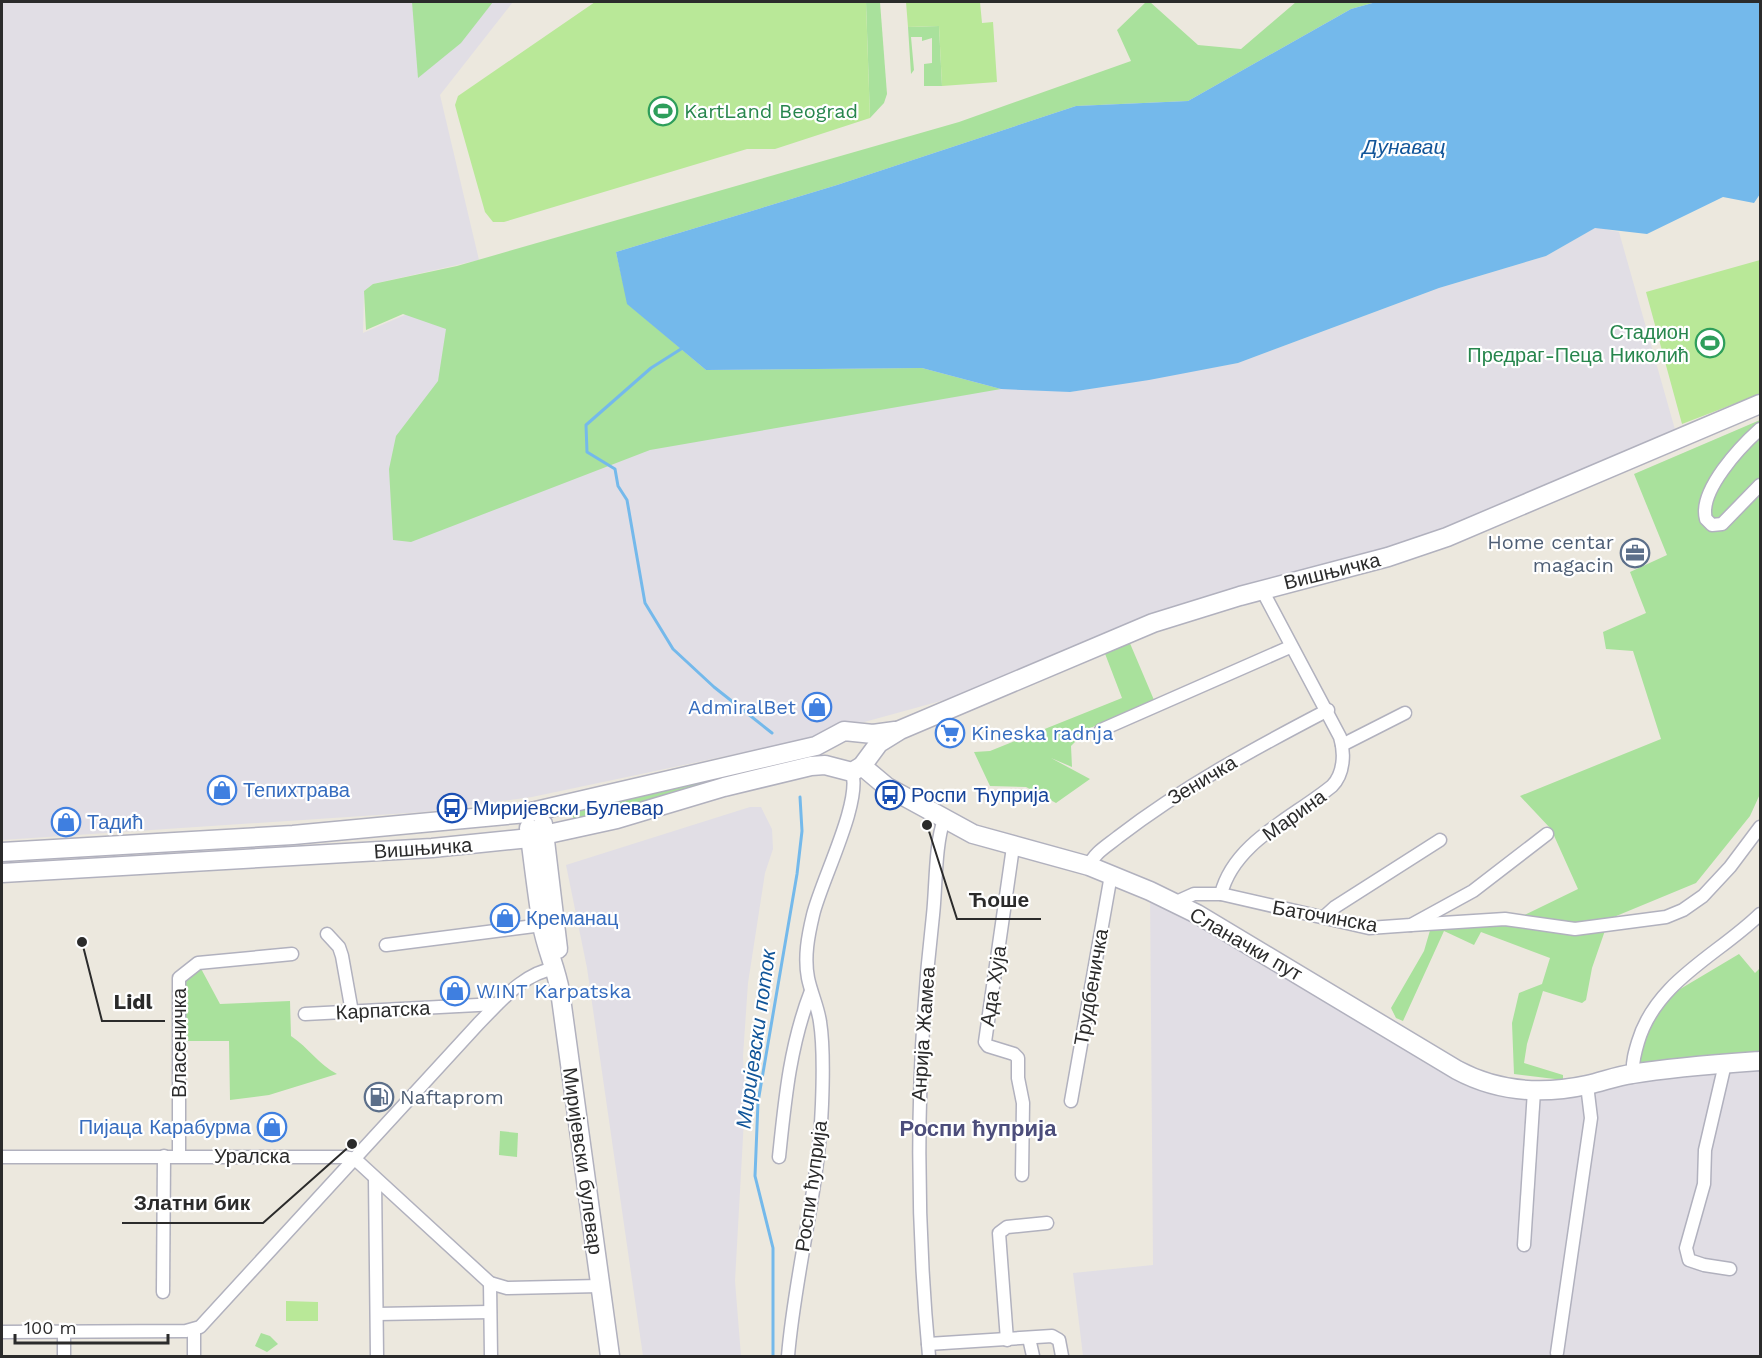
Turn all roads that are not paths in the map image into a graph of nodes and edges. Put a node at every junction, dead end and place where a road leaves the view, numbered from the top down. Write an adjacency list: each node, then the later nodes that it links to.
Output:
1 (1761, 404): 4 (street, Вишњичка)
2 (1761, 429): 3 (street)
3 (1761, 485)
4 (1262, 590): 5 (street, Марина); 8 (street, Вишњичка)
5 (1290, 647): 6 (street, Марина); 9 (street)
6 (1328, 710): 12 (street, Марина); 22 (street, Зеничка)
7 (1405, 713): 12 (street)
8 (900, 730): 10 (street, Вишњичка); 13 (street, Вишњичка)
9 (1101, 730)
10 (856, 733): 11 (street, Вишњичка); 13 (street)
11 (834, 737): 13 (street); 14 (street, Вишњичка)
12 (1342, 745): 25 (street, Марина)
13 (855, 765): 15 (street, Сланачки пут); 18 (street, Вишњичка); 35 (street, Роспи ћуприја)
14 (534, 812): 18 (street, Миријевски булевар); 21 (street, Вишњичка)
15 (944, 820): 20 (street, Сланачки пут); 65 (street, Анрија Жамеа)
16 (1761, 827): 30 (street)
17 (1547, 834): 30 (street, Баточинска)
18 (537, 838): 23 (street, Вишњичка); 29 (street, Миријевски булевар); 34 (street, Миријевски булевар)
19 (1440, 840): 28 (street)
20 (1014, 847): 22 (street, Сланачки пут); 50 (street, Ада Хуја)
21 (2, 852)
22 (1089, 866): 24 (street, Сланачки пут)
23 (2, 873)
24 (1111, 874): 26 (street, Сланачки пут); 44 (street, Трудбеничка)
25 (1221, 894): 26 (street); 28 (street, Баточинска)
26 (1174, 903): 43 (street, Сланачки пут)
27 (1761, 914): 41 (street)
28 (1324, 917): 30 (street, Баточинска)
29 (542, 925): 32 (street); 34 (street, Миријевски булевар)
30 (1411, 925)
31 (327, 934): 37 (street)
32 (386, 945)
33 (292, 954): 46 (street, Власеничка)
34 (556, 967): 36 (street); 56 (street, Миријевски булевар)
35 (811, 991): 48 (street); 72 (street, Роспи ћуприја)
36 (497, 1004): 37 (street, Карпатска); 49 (street)
37 (352, 1012): 38 (street, Карпатска)
38 (305, 1014)
39 (1761, 1061): 40 (street, Сланачки пут)
40 (1725, 1064): 41 (street, Сланачки пут); 54 (street)
41 (1633, 1073): 42 (street, Сланачки пут)
42 (1587, 1085): 43 (street, Сланачки пут); 66 (street)
43 (1534, 1091): 53 (street)
44 (1071, 1101)
45 (164, 1156): 46 (street, Уралска); 47 (street, Уралска); 57 (street)
46 (179, 1156): 49 (street, Уралска)
47 (2, 1157)
48 (779, 1157)
49 (355, 1159): 51 (street); 60 (street)
50 (1022, 1175)
51 (375, 1178): 55 (street); 59 (street)
52 (1047, 1223): 64 (street)
53 (1524, 1245)
54 (1730, 1269)
55 (490, 1283): 56 (street); 58 (street)
56 (600, 1286): 71 (street, Миријевски булевар)
57 (163, 1292)
58 (490, 1312): 59 (street); 70 (street)
59 (377, 1314): 69 (street)
60 (194, 1330): 62 (street); 68 (street)
61 (2, 1332): 62 (street)
62 (64, 1332): 67 (street)
63 (1029, 1338): 64 (street); 73 (street); 74 (street)
64 (1007, 1340): 65 (street)
65 (929, 1350)
66 (1557, 1353)
67 (64, 1356)
68 (194, 1356)
69 (377, 1356)
70 (491, 1356)
71 (610, 1356)
72 (788, 1356)
73 (1033, 1356)
74 (1062, 1356)

